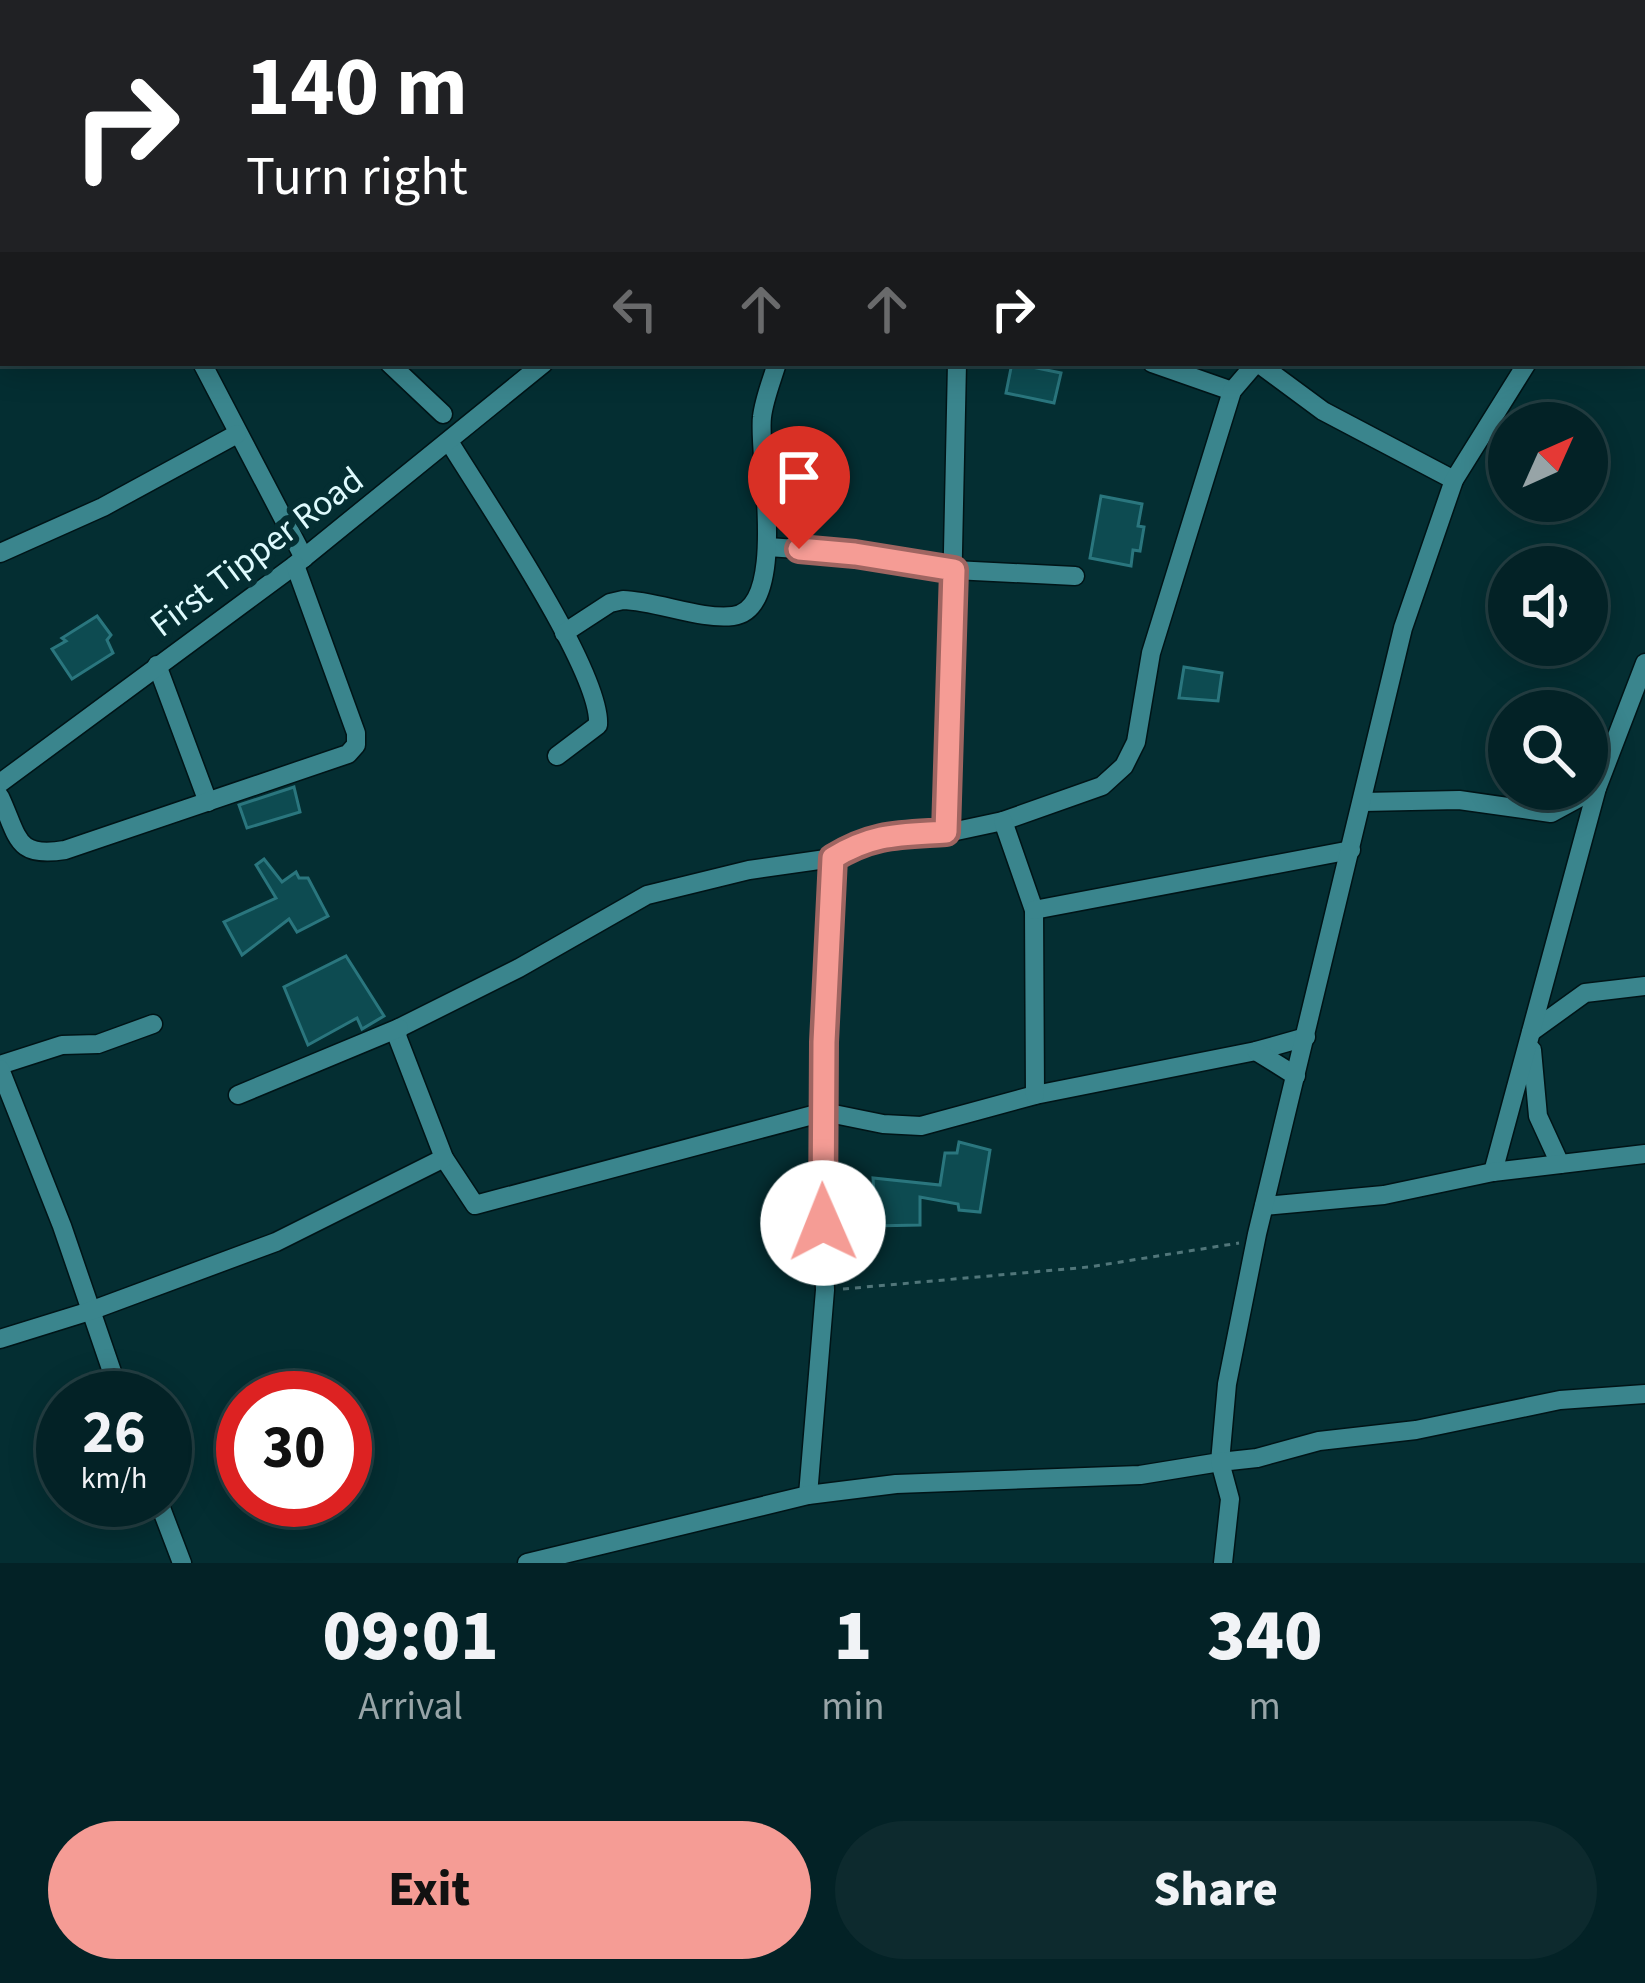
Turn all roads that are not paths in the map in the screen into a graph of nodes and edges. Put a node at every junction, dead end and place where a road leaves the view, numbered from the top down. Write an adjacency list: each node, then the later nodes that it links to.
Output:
1 (203, 366): 12 (street)
2 (392, 366): 11 (street)
3 (540, 366): 13 (street, First Tipper Road)
4 (776, 366): 15 (street)
5 (957, 366): 18 (street)
6 (1160, 366): 10 (street)
7 (1254, 366): 10 (street)
8 (1261, 366): 14 (street)
9 (1525, 366): 14 (street)
10 (1232, 392): 32 (street)
11 (443, 414)
12 (237, 434): 16 (street); 17 (street)
13 (450, 443): 17 (street, First Tipper Road); 20 (street)
14 (1454, 480): 28 (street)
15 (768, 548): 18 (street); 20 (street)
16 (0, 553)
17 (300, 562): 22 (street, First Tipper Road); 27 (street)
18 (954, 570): 19 (street); 33 (street)
19 (1075, 576)
20 (564, 633): 23 (street)
21 (1645, 663): 24 (street)
22 (157, 665): 25 (street, First Tipper Road); 27 (street)
23 (557, 756)
24 (1608, 759)
25 (0, 783)
26 (0, 797): 27 (street)
27 (208, 802)
28 (1363, 802): 31 (street); 35 (street)
29 (1557, 810): 31 (street)
30 (1592, 810): 34 (street)
31 (1552, 813): 34 (street)
32 (1003, 821): 33 (street); 37 (street)
33 (946, 832): 36 (street)
34 (1583, 844): 41 (street)
35 (1351, 850): 37 (street); 42 (street)
36 (833, 858): 40 (street); 48 (street)
37 (1034, 910): 46 (street)
38 (1645, 986): 41 (street)
39 (153, 1024): 44 (street)
40 (399, 1028): 47 (street); 50 (street)
41 (1530, 1033): 51 (street); 52 (street)
42 (1306, 1036): 43 (street); 45 (street)
43 (1256, 1051): 45 (street); 46 (street)
44 (0, 1067): 54 (street)
45 (1296, 1076): 53 (street)
46 (1035, 1094): 48 (street)
47 (238, 1095)
48 (824, 1112): 50 (street); 59 (street)
49 (1645, 1154): 51 (street)
50 (444, 1158): 54 (street)
51 (1560, 1164): 52 (street)
52 (1493, 1172): 53 (street)
53 (1264, 1206): 58 (street)
54 (90, 1311): 55 (street); 56 (street)
55 (0, 1339)
56 (111, 1371)
57 (1645, 1394): 58 (street)
58 (1220, 1462): 59 (street); 63 (street)
59 (808, 1495): 62 (street)
60 (168, 1527): 61 (street)
61 (182, 1563)
62 (526, 1563)
63 (1223, 1563)

